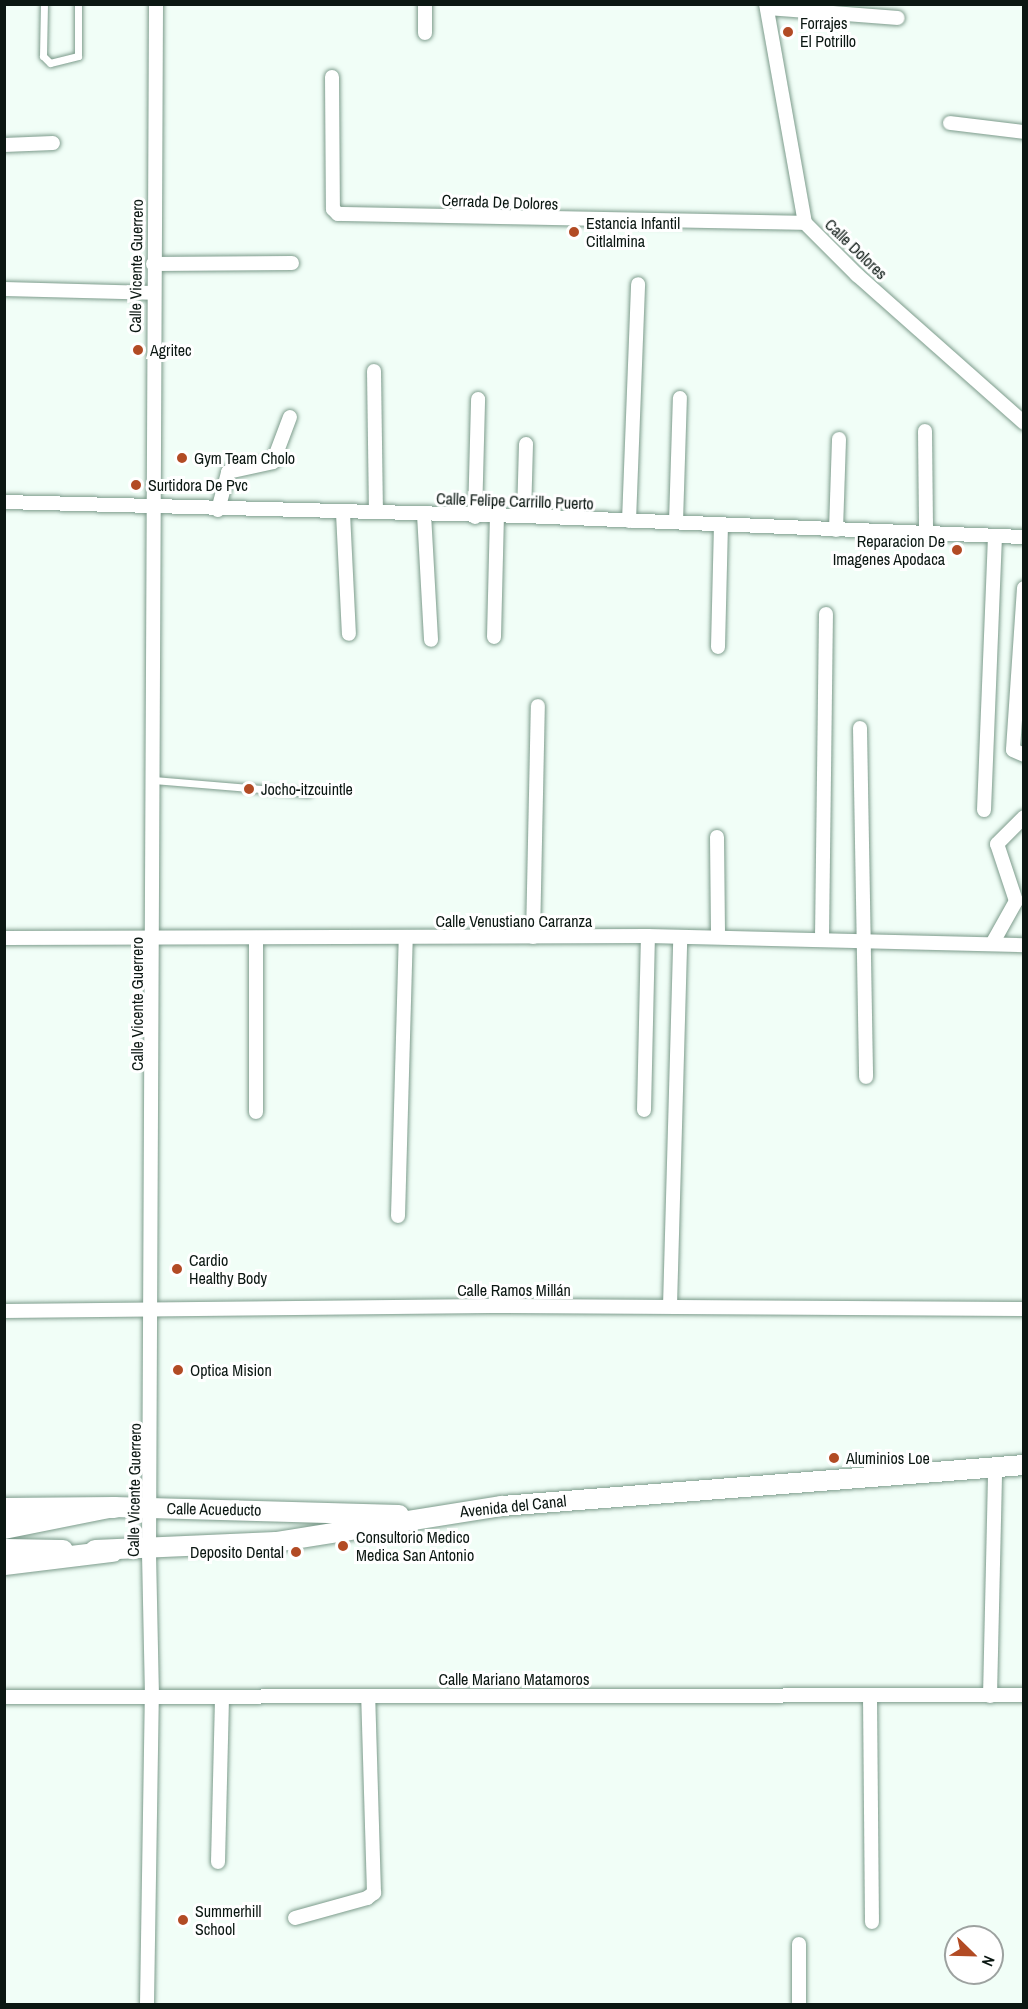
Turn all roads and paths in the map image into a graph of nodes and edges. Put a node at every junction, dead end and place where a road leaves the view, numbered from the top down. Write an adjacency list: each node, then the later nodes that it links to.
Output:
1 (44, 4): 2 (lane)
2 (78, 4)
3 (156, 4): 15 (street, Calle Vicente Guerrero)
4 (425, 4): 7 (street)
5 (767, 6): 6 (street); 13 (street, Calle Dolores)
6 (898, 18)
7 (425, 33)
8 (332, 77): 13 (street, Cerrada De Dolores)
9 (950, 123): 10 (street)
10 (1023, 132)
11 (53, 143): 12 (street)
12 (4, 145)
13 (805, 223): 23 (street, Calle Dolores)
14 (292, 263): 15 (street)
15 (153, 264): 18 (street, Calle Vicente Guerrero)
16 (638, 284): 36 (street)
17 (4, 289): 18 (street)
18 (152, 293): 28 (street, Calle Vicente Guerrero)
19 (374, 371): 30 (street)
20 (680, 398): 37 (street)
21 (478, 399): 34 (street)
22 (290, 417): 29 (street)
23 (1023, 423)
24 (925, 431): 40 (street)
25 (839, 439): 39 (street)
26 (526, 444): 33 (street)
27 (4, 502): 28 (street, Calle Felipe Carrillo Puerto)
28 (152, 508): 29 (street, Calle Felipe Carrillo Puerto); 52 (street, Calle Vicente Guerrero)
29 (218, 510): 31 (street, Calle Felipe Carrillo Puerto)
30 (376, 512): 31 (street, Calle Felipe Carrillo Puerto); 32 (street, Calle Felipe Carrillo Puerto)
31 (343, 513): 45 (street)
32 (424, 514): 34 (street, Calle Felipe Carrillo Puerto); 47 (street)
33 (524, 516): 35 (street, Calle Felipe Carrillo Puerto); 36 (street, Calle Felipe Carrillo Puerto)
34 (475, 517): 35 (street, Calle Felipe Carrillo Puerto)
35 (497, 517): 46 (street)
36 (629, 521): 37 (street, Calle Felipe Carrillo Puerto)
37 (676, 522): 38 (street, Calle Felipe Carrillo Puerto)
38 (721, 524): 39 (street, Calle Felipe Carrillo Puerto); 48 (street)
39 (836, 530): 40 (street, Calle Felipe Carrillo Puerto)
40 (926, 533): 41 (street, Calle Felipe Carrillo Puerto)
41 (995, 536): 42 (street, Calle Felipe Carrillo Puerto); 54 (street)
42 (1023, 537)
43 (1023, 588): 51 (street)
44 (826, 614): 65 (street)
45 (349, 634)
46 (494, 637)
47 (431, 640)
48 (718, 647)
49 (538, 706): 58 (street)
50 (860, 728): 66 (street)
51 (1023, 755)
52 (154, 780): 53 (lane); 63 (street, Calle Vicente Guerrero)
53 (309, 793)
54 (984, 810)
55 (1023, 817): 67 (street)
56 (717, 837): 60 (street)
57 (648, 936): 58 (street, Calle Venustiano Carranza); 59 (street, Calle Venustiano Carranza); 70 (street)
58 (533, 937): 62 (street, Calle Venustiano Carranza)
59 (680, 937): 60 (street, Calle Venustiano Carranza); 73 (street)
60 (718, 937): 65 (street, Calle Venustiano Carranza)
61 (4, 938): 63 (street, Calle Venustiano Carranza)
62 (406, 938): 64 (street, Calle Venustiano Carranza); 72 (street)
63 (153, 939): 64 (street, Calle Venustiano Carranza); 76 (street, Calle Vicente Guerrero)
64 (255, 939): 71 (street)
65 (822, 939): 66 (street, Calle Venustiano Carranza)
66 (861, 939): 67 (street, Calle Venustiano Carranza); 69 (street)
67 (992, 944): 68 (street, Calle Venustiano Carranza)
68 (1023, 945)
69 (866, 1077)
70 (644, 1110)
71 (256, 1112)
72 (398, 1216)
73 (670, 1306): 74 (street, Calle Ramos Millán); 76 (street, Calle Ramos Millán)
74 (1023, 1309)
75 (4, 1311): 76 (street, Calle Ramos Millán)
76 (153, 1312): 81 (street, Calle Vicente Guerrero)
77 (1023, 1465): 78 (main road, Avenida del Canal)
78 (994, 1469): 82 (main road, Avenida del Canal); 91 (street)
79 (114, 1507): 80 (main road); 81 (main road, Calle Acueducto); 83 (main road, Calle Acueducto)
80 (4, 1508)
81 (151, 1508): 82 (main road, Calle Acueducto); 85 (street, Calle Vicente Guerrero)
82 (425, 1516): 85 (main road, Avenida del Canal)
83 (4, 1529)
84 (4, 1549): 86 (main road, Avenida del Canal)
85 (150, 1550): 86 (main road, Avenida del Canal); 93 (street, Calle Vicente Guerrero)
86 (112, 1551): 87 (main road)
87 (4, 1564)
88 (1023, 1695): 91 (street, Calle Mariano Matamoros)
89 (368, 1696): 90 (street, Calle Mariano Matamoros); 94 (street, Calle Mariano Matamoros); 96 (street)
90 (870, 1696): 91 (street, Calle Mariano Matamoros); 97 (street)
91 (990, 1696)
92 (4, 1697): 93 (street, Calle Mariano Matamoros)
93 (152, 1697): 94 (street, Calle Mariano Matamoros); 99 (street, Calle Vicente Guerrero)
94 (222, 1697): 95 (street)
95 (218, 1862)
96 (295, 1918)
97 (872, 1922)
98 (799, 1944): 100 (street)
99 (147, 2004)
100 (799, 2004)

